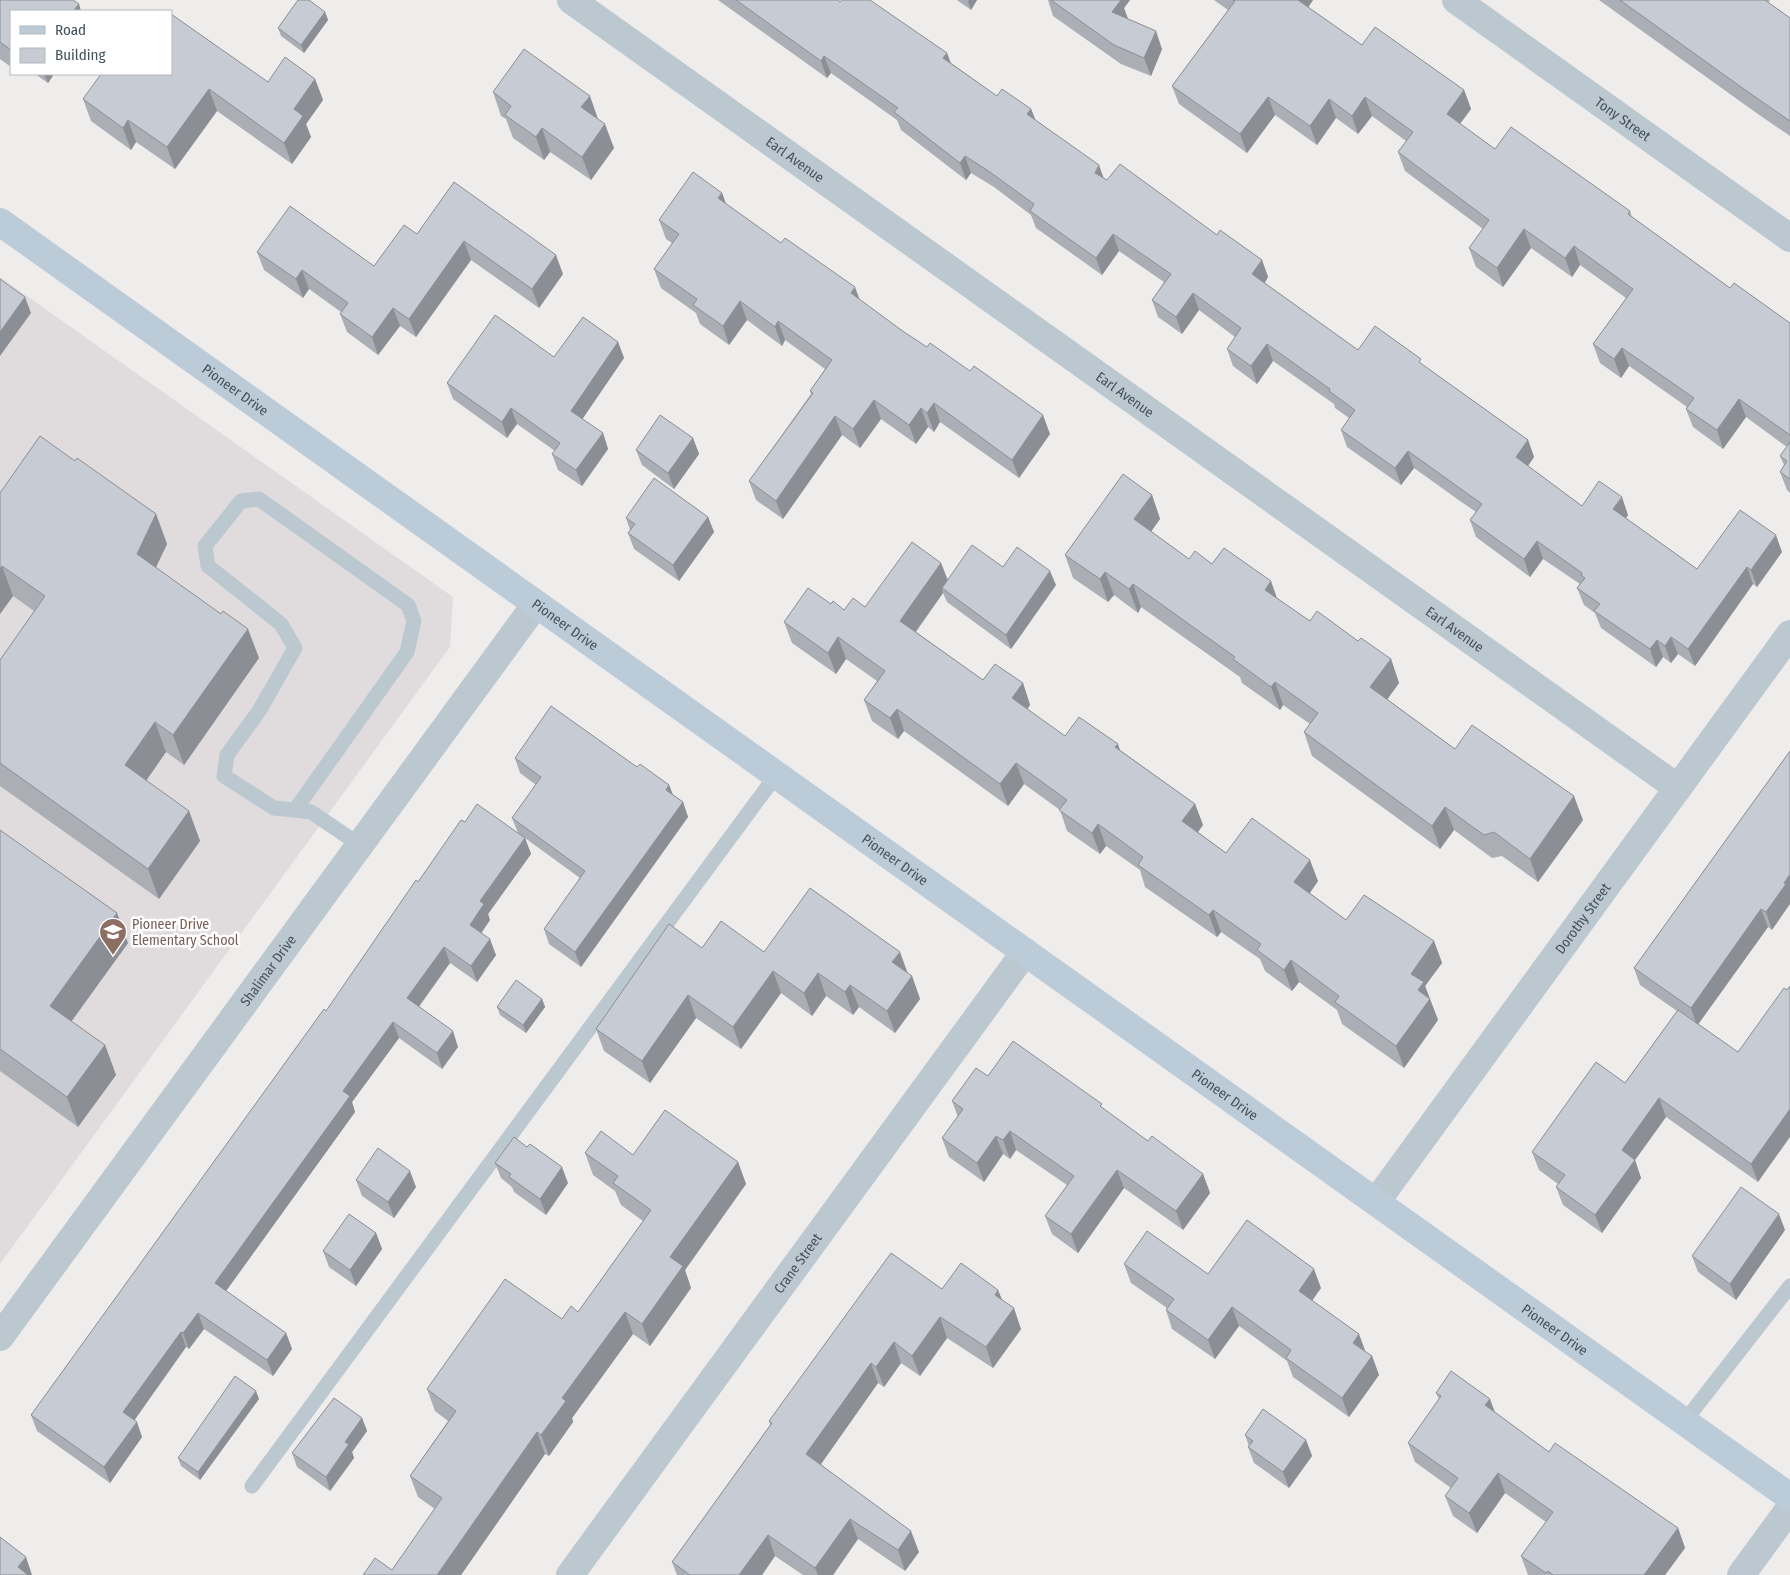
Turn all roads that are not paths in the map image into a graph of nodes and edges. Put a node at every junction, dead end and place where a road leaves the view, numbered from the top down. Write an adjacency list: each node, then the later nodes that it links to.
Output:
1 (571, 0): 8 (street, Earl Avenue)
2 (1456, 0): 4 (street, Tony Street)
3 (0, 222): 5 (street, Pioneer Drive)
4 (1790, 238)
5 (536, 604): 7 (street, Pioneer Drive); 10 (street, Shalimar Drive)
6 (1790, 634): 8 (street, Dorothy Street)
7 (777, 774): 11 (street, Pioneer Drive); 16 (lane)
8 (1678, 788): 12 (street, Dorothy Street)
9 (295, 810): 9 (lane); 10 (lane)
10 (360, 845): 14 (street, Shalimar Drive)
11 (1025, 952): 12 (street, Pioneer Drive); 19 (street, Crane Street)
12 (1376, 1202): 15 (street, Pioneer Drive)
13 (1790, 1286): 15 (lane)
14 (0, 1337)
15 (1684, 1422): 17 (street, Pioneer Drive)
16 (252, 1486)
17 (1790, 1497)
18 (1790, 1508): 20 (street)
19 (570, 1575)
20 (1741, 1575)

